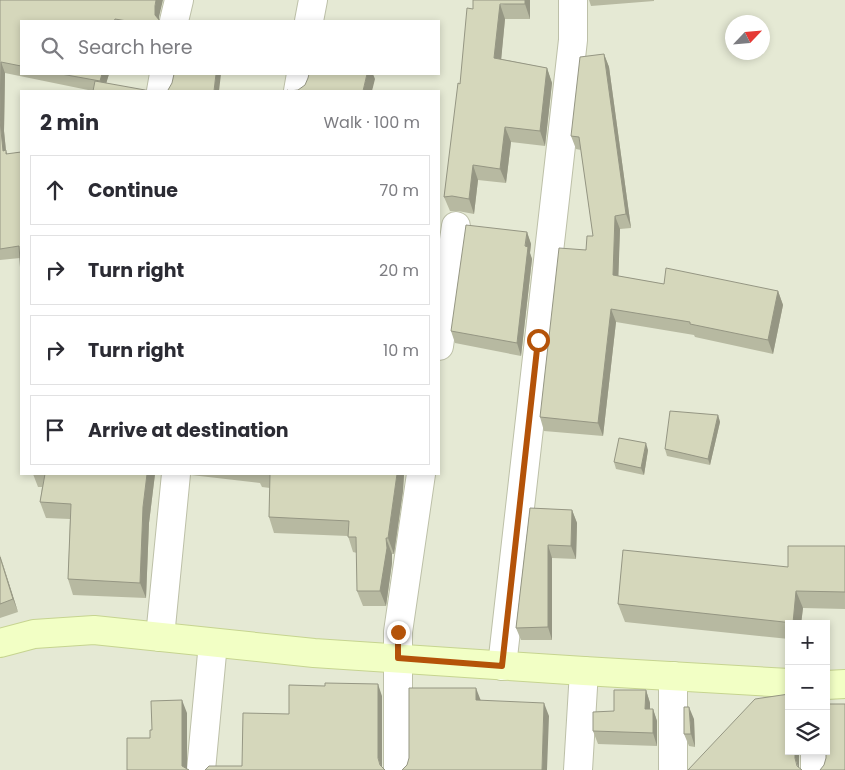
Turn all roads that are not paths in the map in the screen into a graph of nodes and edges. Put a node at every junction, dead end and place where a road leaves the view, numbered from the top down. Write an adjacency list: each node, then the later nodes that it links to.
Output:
1 (179, 0): 4 (street)
2 (312, 0): 5 (street)
3 (573, 0): 18 (street)
4 (174, 20)
5 (309, 20)
6 (164, 75): 8 (street)
7 (300, 75): 9 (street)
8 (161, 90)
9 (298, 90)
10 (456, 226): 11 (street)
11 (440, 339)
12 (176, 475): 14 (street)
13 (421, 475): 17 (street)
14 (160, 637): 15 (main road); 16 (main road)
15 (0, 643)
16 (213, 643): 17 (main road); 25 (street)
17 (398, 658): 18 (main road); 26 (street)
18 (502, 666): 19 (main road)
19 (584, 671): 20 (main road); 27 (street)
20 (673, 676): 21 (main road); 28 (street)
21 (785, 683)
22 (830, 684): 23 (main road)
23 (845, 684)
24 (815, 755): 29 (street)
25 (202, 770)
26 (398, 770)
27 (578, 770)
28 (673, 770)
29 (815, 770)

